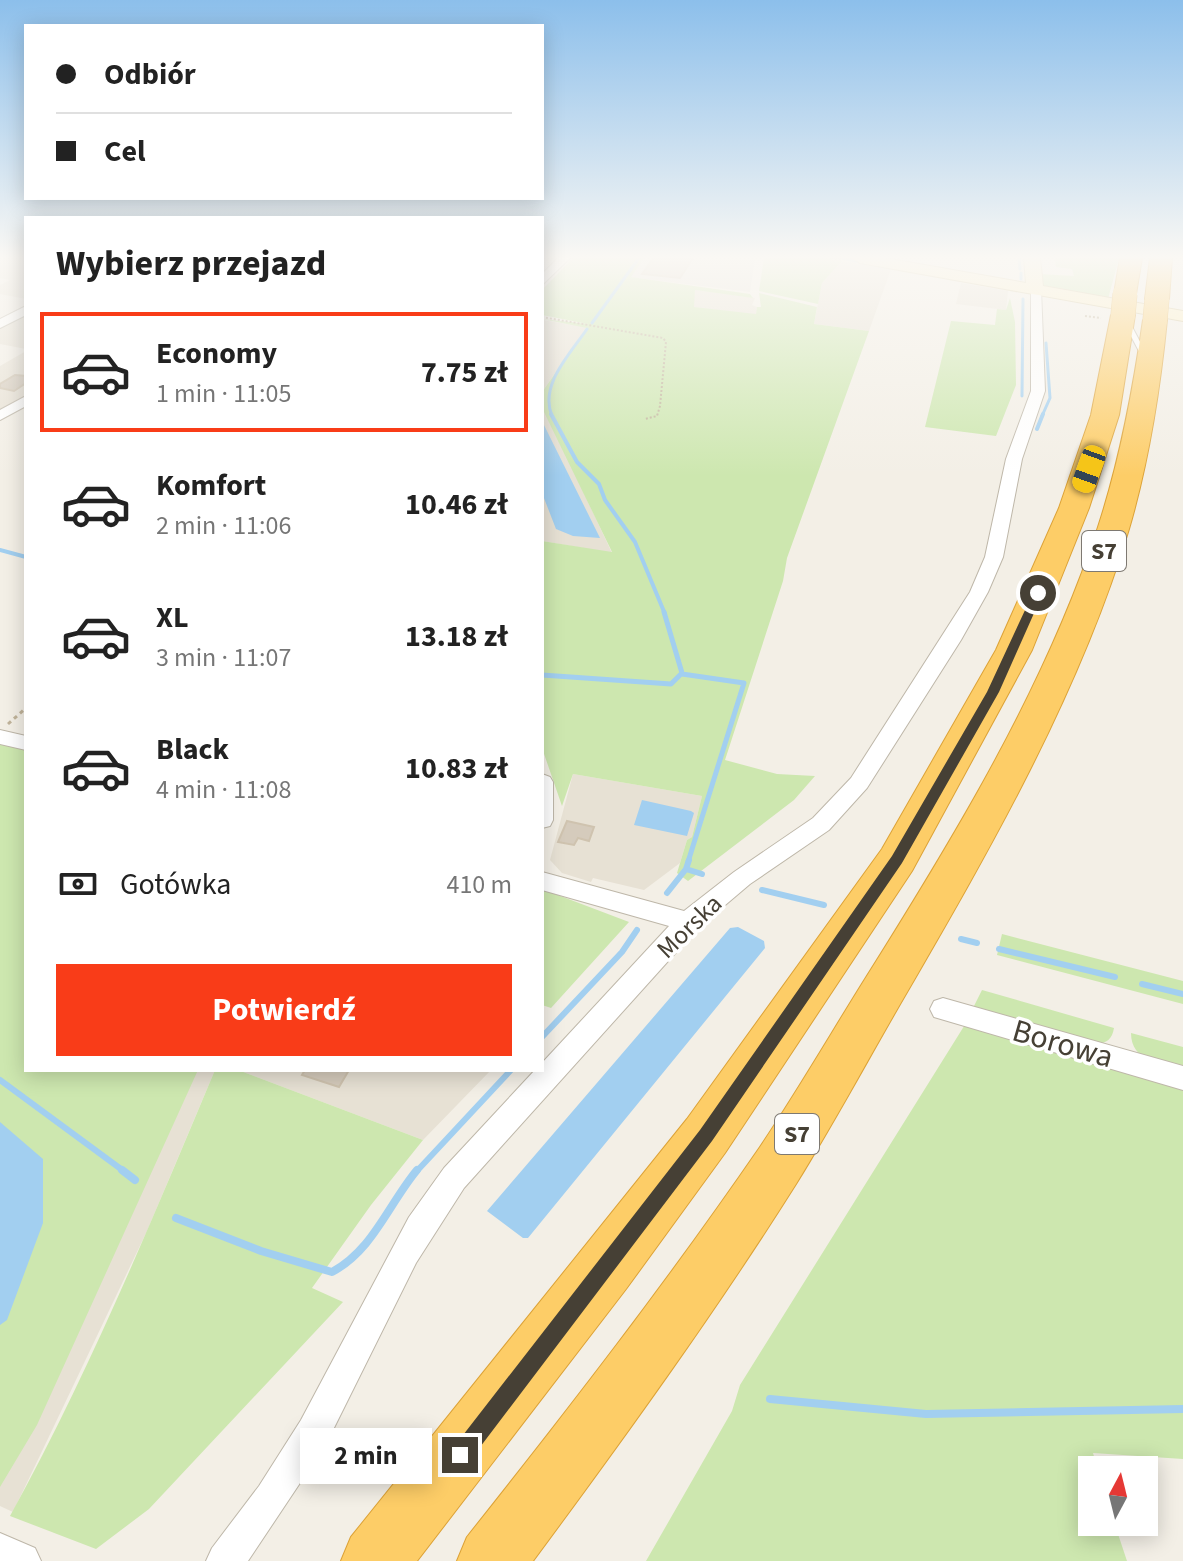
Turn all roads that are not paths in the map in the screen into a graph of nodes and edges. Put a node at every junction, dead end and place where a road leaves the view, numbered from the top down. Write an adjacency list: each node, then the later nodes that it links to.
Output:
1 (1036, 331): 14 (street, Morska)
2 (1117, 331): 7 (highway, S7)
3 (1131, 331): 6 (lane)
4 (1142, 331): 6 (lane)
5 (1154, 331): 8 (highway, S7)
6 (1136, 339): 7 (lane); 8 (lane)
7 (1116, 359): 20 (highway, S7)
8 (1150, 365): 21 (highway, S7)
9 (24, 401): 10 (street)
10 (0, 416)
11 (0, 734): 12 (street)
12 (24, 742)
13 (544, 882): 14 (street)
14 (688, 922): 19 (street, Morska)
15 (943, 1009): 16 (street, Borowa)
16 (1183, 1078)
17 (0, 1551): 18 (street)
18 (22, 1561)
19 (225, 1561)
20 (375, 1561)
21 (491, 1561)

